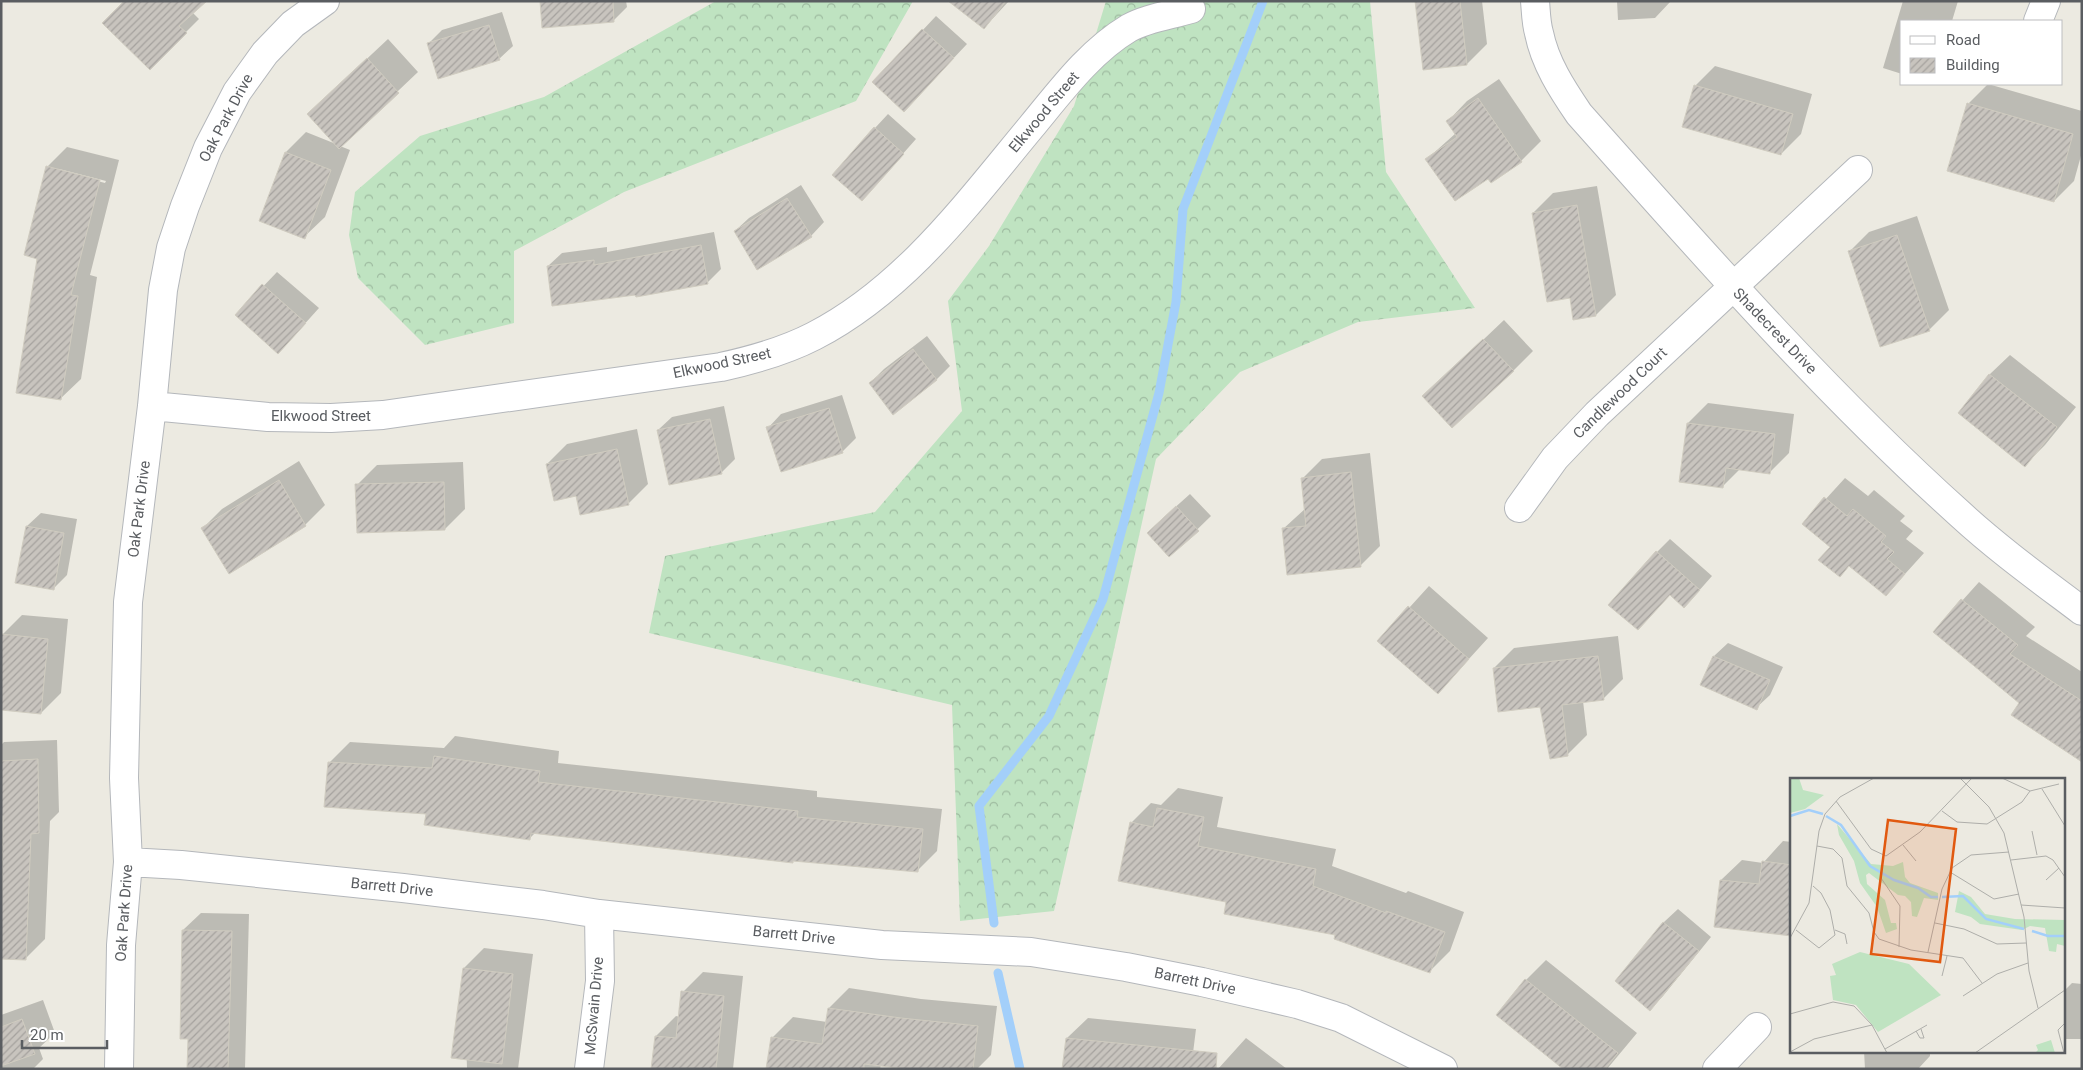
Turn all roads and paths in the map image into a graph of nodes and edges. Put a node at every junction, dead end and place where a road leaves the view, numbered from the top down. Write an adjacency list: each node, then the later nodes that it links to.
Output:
1 (325, 1): 8 (street, Oak Park Drive)
2 (1535, 1): 7 (street, Shadecrest Drive)
3 (2046, 1): 5 (street)
4 (1191, 9): 8 (street, Elkwood Street)
5 (2038, 20)
6 (1858, 170): 7 (street, Candlewood Court)
7 (1732, 286): 9 (street, Candlewood Court); 10 (street, Shadecrest Drive)
8 (152, 406): 11 (street, Oak Park Drive)
9 (1519, 508)
10 (2082, 611)
11 (128, 862): 12 (street, Barrett Drive); 15 (street, Oak Park Drive)
12 (600, 914): 14 (street, Barrett Drive); 16 (street, McSwain Drive)
13 (1758, 1027): 18 (street)
14 (1405, 1060): 17 (street, Barrett Drive)
15 (119, 1069)
16 (589, 1069)
17 (1443, 1069)
18 (1717, 1069)

